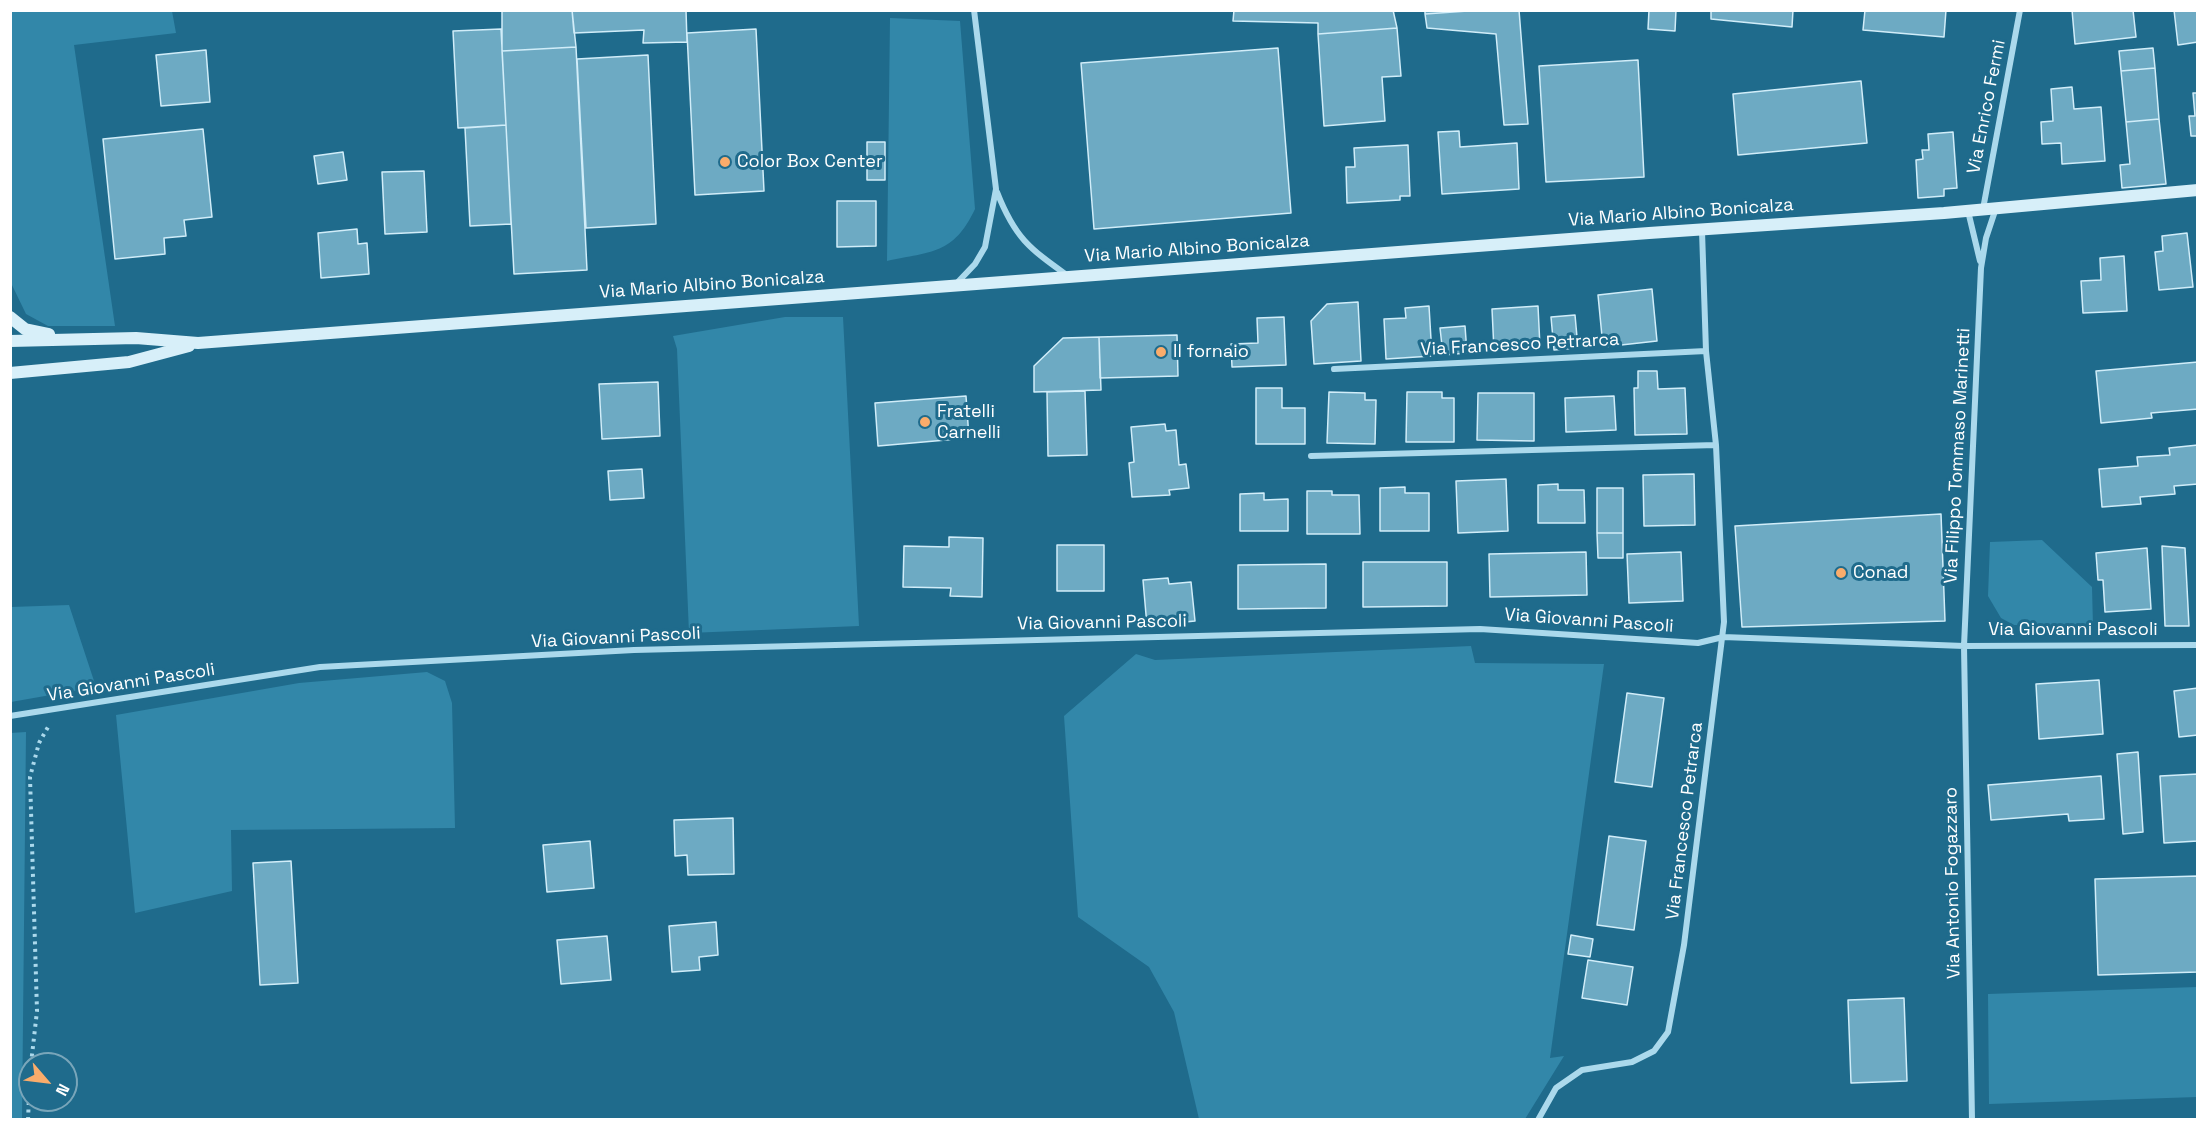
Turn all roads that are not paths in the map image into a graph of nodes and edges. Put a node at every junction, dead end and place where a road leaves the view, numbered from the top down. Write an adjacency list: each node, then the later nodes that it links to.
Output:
1 (974, 10): 3 (street)
2 (2020, 10): 6 (street, Via Enrico Fermi)
3 (996, 189): 10 (street); 11 (street)
4 (2198, 190): 5 (main road, Via Mario Albino Bonicalza)
5 (1996, 208): 6 (main road, Via Mario Albino Bonicalza); 9 (street, Via Filippo Tommaso Marinetti)
6 (1983, 209): 7 (main road, Via Mario Albino Bonicalza)
7 (1968, 211): 8 (main road, Via Mario Albino Bonicalza); 9 (street, Via Filippo Tommaso Marinetti)
8 (1702, 231): 10 (main road, Via Mario Albino Bonicalza); 16 (street, Via Francesco Petrarca)
9 (1981, 268): 23 (street, Via Filippo Tommaso Marinetti)
10 (1068, 276): 11 (main road, Via Mario Albino Bonicalza)
11 (955, 285): 15 (main road, Via Mario Albino Bonicalza)
12 (10, 317): 13 (main road)
13 (74, 339): 14 (main road, Via Mario Albino Bonicalza); 15 (main road, Via Mario Albino Bonicalza)
14 (10, 341)
15 (198, 343): 18 (main road, Via Mario Albino Bonicalza)
16 (1706, 351): 17 (street, Via Francesco Petrarca); 19 (street, Via Francesco Petrarca)
17 (1334, 369)
18 (10, 373)
19 (1716, 445): 20 (street); 21 (street, Via Francesco Petrarca)
20 (1311, 456)
21 (1723, 637): 23 (street, Via Giovanni Pascoli); 24 (street, Via Giovanni Pascoli); 25 (street, Via Francesco Petrarca)
22 (2198, 645): 23 (street, Via Giovanni Pascoli)
23 (1964, 646): 26 (street, Via Antonio Fogazzaro)
24 (10, 716)
25 (1538, 1119)
26 (1972, 1119)

